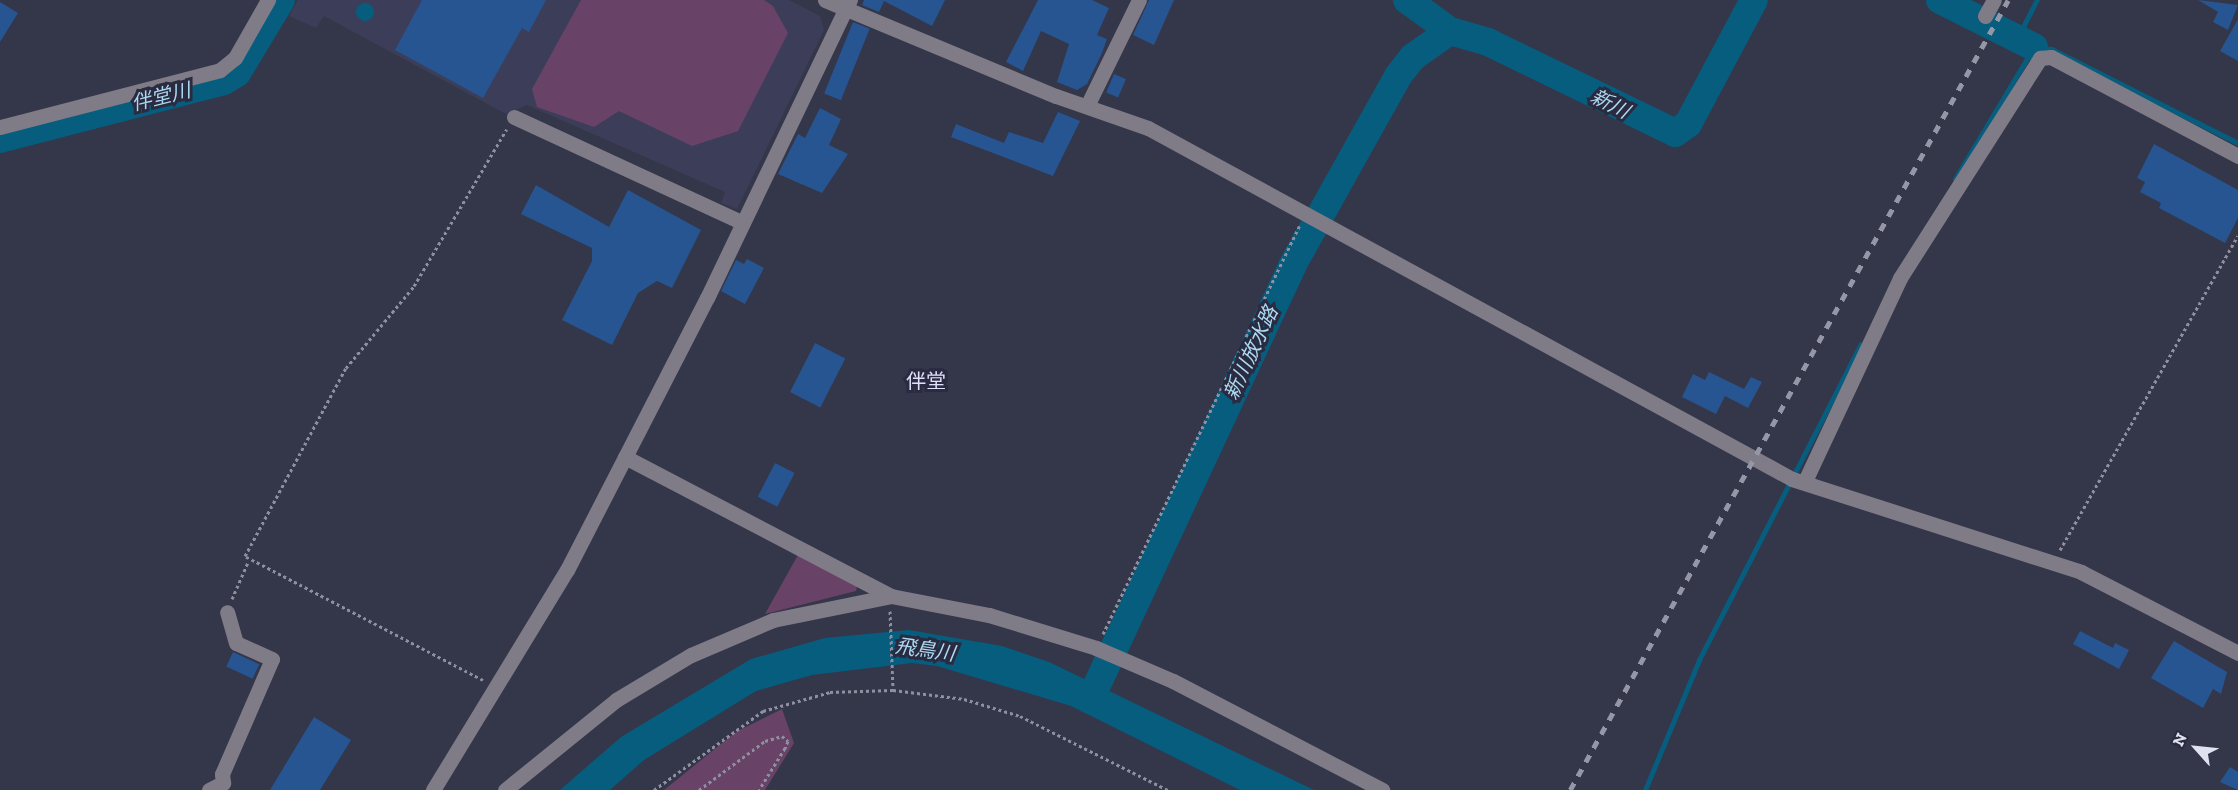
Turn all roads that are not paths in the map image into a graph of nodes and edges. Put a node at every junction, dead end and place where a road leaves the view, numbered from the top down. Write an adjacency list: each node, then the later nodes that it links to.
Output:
1 (268, 0): 9 (street)
2 (825, 0): 5 (street)
3 (1139, 0): 7 (street)
4 (1994, 0): 6 (street)
5 (847, 4): 7 (street); 11 (street)
6 (1985, 16)
7 (1087, 106): 13 (street)
8 (514, 117): 11 (street)
9 (0, 127)
10 (2238, 156): 13 (street)
11 (743, 223): 12 (street)
12 (625, 457): 14 (street); 18 (street)
13 (1806, 481): 16 (street)
14 (891, 596): 19 (street); 20 (street)
15 (227, 612): 17 (street)
16 (2238, 653)
17 (209, 790)
18 (433, 790)
19 (505, 790)
20 (1382, 790)

